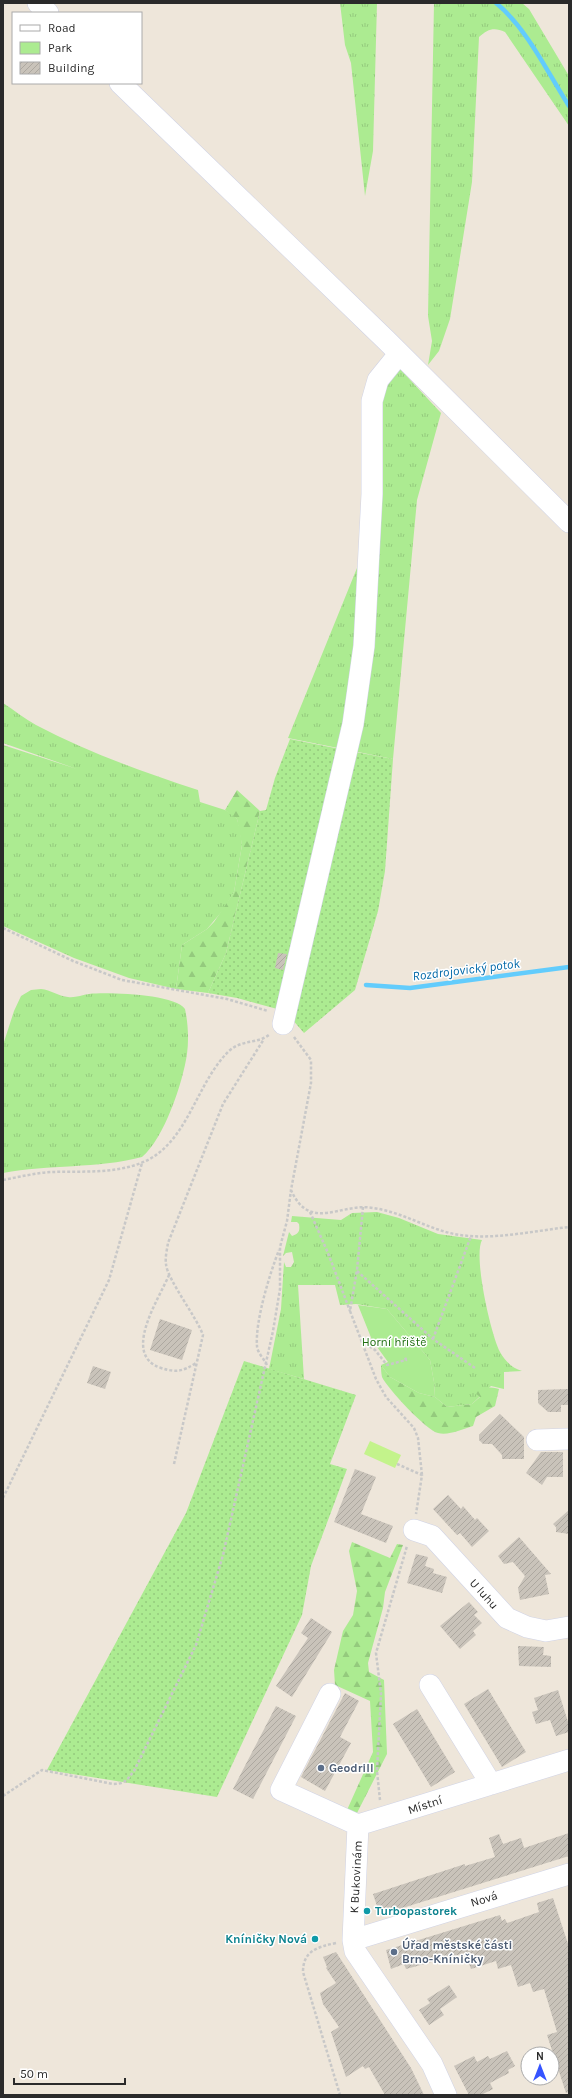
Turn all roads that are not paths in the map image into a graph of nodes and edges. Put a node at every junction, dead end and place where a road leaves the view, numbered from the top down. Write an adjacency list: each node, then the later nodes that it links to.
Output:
1 (38, 3): 2 (street)
2 (47, 12)
3 (121, 84): 4 (street)
4 (399, 354): 5 (street); 6 (street)
5 (569, 522)
6 (283, 1024)
7 (537, 1440): 8 (street)
8 (569, 1440)
9 (414, 1530): 10 (street, U luhu)
10 (569, 1628)
11 (430, 1685): 14 (street)
12 (330, 1694): 15 (street)
13 (569, 1760): 14 (street, Místní)
14 (491, 1784): 15 (street, Místní)
15 (351, 1822): 17 (street, K Bukovinám)
16 (569, 1874): 17 (street, Nová)
17 (353, 1940): 18 (street, K Bukovinám)
18 (446, 2095)

